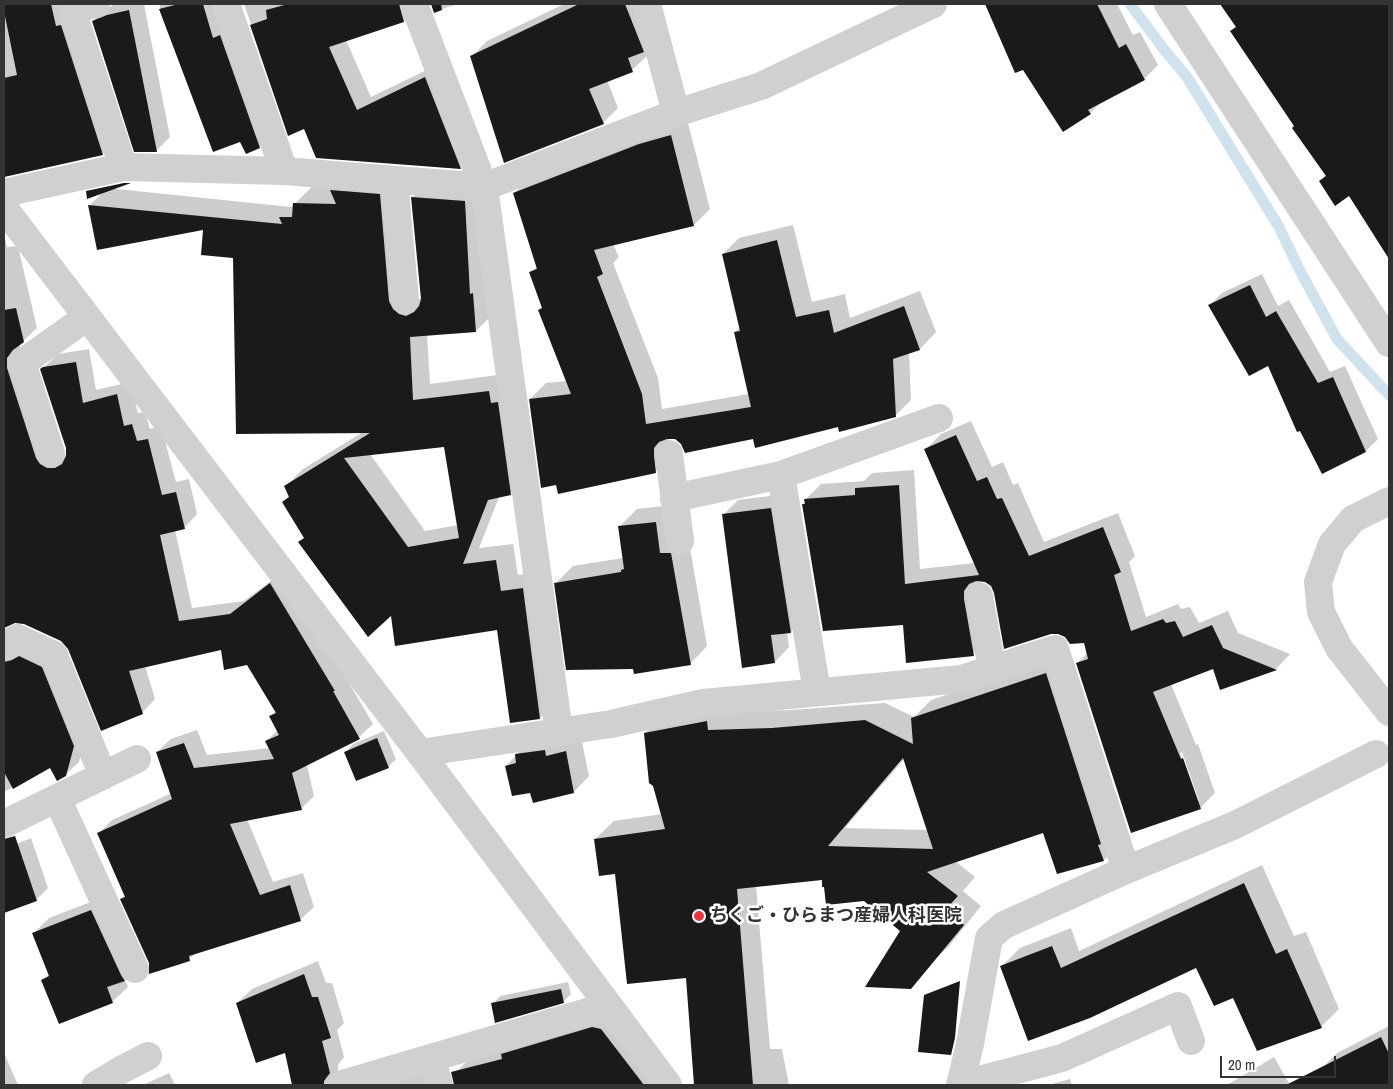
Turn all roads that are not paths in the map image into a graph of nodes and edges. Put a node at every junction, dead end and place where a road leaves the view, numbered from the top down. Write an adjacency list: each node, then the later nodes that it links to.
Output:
1 (96, 4): 8 (street)
2 (226, 4): 9 (street)
3 (414, 4): 11 (street)
4 (647, 4): 7 (street)
5 (933, 4): 7 (street)
6 (1168, 4): 16 (street)
7 (676, 113): 11 (street)
8 (122, 167): 9 (street); 12 (street)
9 (284, 171): 10 (street)
10 (394, 180): 11 (street); 14 (street)
11 (484, 187): 29 (street)
12 (4, 193)
13 (4, 208): 15 (street)
14 (405, 300)
15 (87, 317): 18 (street); 30 (street)
16 (1389, 343)
17 (939, 418): 20 (street)
18 (50, 452)
19 (669, 454): 21 (street)
20 (781, 475): 21 (street); 27 (street)
21 (674, 498): 23 (street)
22 (1389, 502): 28 (street)
23 (680, 542)
24 (980, 596): 26 (street)
25 (4, 647): 33 (street)
26 (992, 669): 27 (street); 36 (street)
27 (817, 692): 29 (street)
28 (1389, 712)
29 (559, 732): 30 (street)
30 (420, 753): 38 (street)
31 (1376, 754): 36 (street)
32 (137, 759): 33 (street)
33 (104, 776): 34 (street)
34 (57, 798): 35 (street); 37 (street)
35 (4, 824)
36 (1126, 870): 46 (street)
37 (136, 969)
38 (608, 1006): 41 (street); 45 (street)
39 (1191, 1041): 46 (street)
40 (148, 1056): 42 (street)
41 (431, 1058): 43 (street); 44 (street)
42 (96, 1085)
43 (339, 1085)
44 (438, 1085)
45 (668, 1085)
46 (960, 1085)

